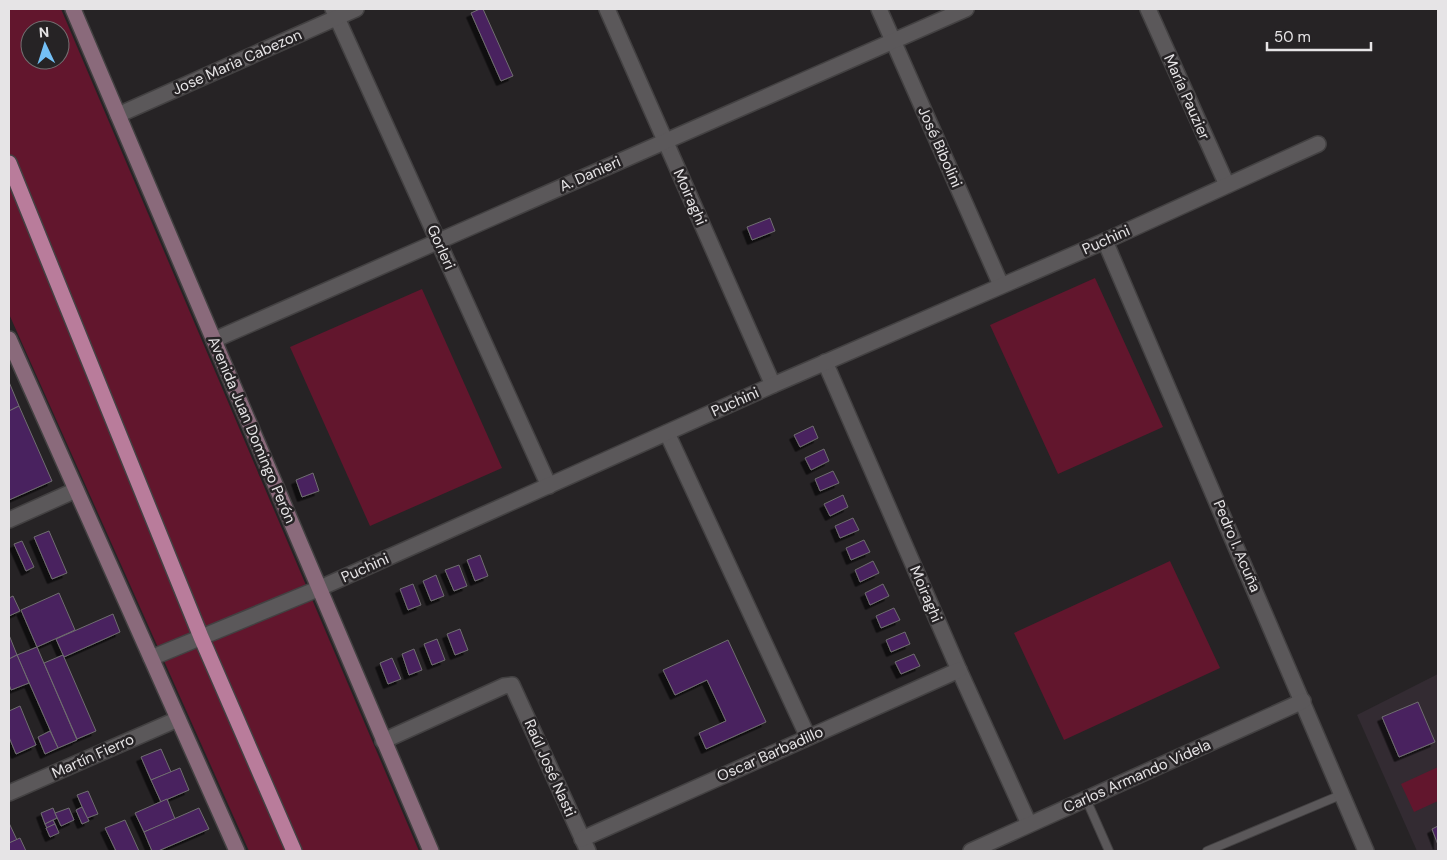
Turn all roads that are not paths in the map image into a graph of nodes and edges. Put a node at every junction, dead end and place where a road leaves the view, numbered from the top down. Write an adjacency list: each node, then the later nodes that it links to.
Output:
1 (73, 9): 9 (main road, Avenida Juan Domingo Perón)
2 (356, 9): 7 (street, Jose Maria Cabezon)
3 (607, 9): 10 (street, Moiraghi)
4 (879, 9): 8 (street, José Bibolini)
5 (966, 9): 8 (street, A. Danieri)
6 (1148, 9): 13 (street, María Pauzier)
7 (335, 13): 9 (street, Jose Maria Cabezon); 14 (street, Gorleri)
8 (893, 41): 10 (street, A. Danieri); 16 (street, José Bibolini)
9 (118, 115): 18 (main road, Avenida Juan Domingo Perón)
10 (665, 141): 14 (street, A. Danieri); 20 (street, Moiraghi)
11 (1318, 144): 13 (street, Puchini)
12 (9, 164): 26 (main road)
13 (1227, 185): 15 (street, Puchini)
14 (438, 241): 18 (street, A. Danieri); 22 (street, Gorleri)
15 (1105, 241): 16 (street, Puchini); 29 (street, Pedro I. Acuña)
16 (1001, 285): 19 (street, Puchini)
17 (9, 339): 23 (main road)
18 (214, 340): 25 (main road, Avenida Juan Domingo Perón)
19 (825, 362): 20 (street, Puchini); 28 (street, Moiraghi)
20 (773, 385): 21 (street, Puchini)
21 (667, 433): 22 (street, Puchini); 31 (street)
22 (549, 486): 25 (street, Puchini)
23 (76, 490): 24 (street); 27 (main road)
24 (9, 520)
25 (320, 588): 26 (street, Puchini); 32 (main road, Avenida Juan Domingo Perón)
26 (201, 637): 27 (street, Puchini); 40 (main road)
27 (151, 658): 30 (main road)
28 (959, 670): 31 (street, Oscar Barbadillo); 36 (street, Moiraghi)
29 (1304, 702): 34 (street, Pedro I. Acuña); 35 (street, Carlos Armando Videla)
30 (178, 719): 33 (street, Martín Fierro); 39 (main road)
31 (808, 738): 37 (street, Oscar Barbadillo)
32 (383, 741): 37 (street, Raúl José Nasti); 41 (main road, Avenida Juan Domingo Perón)
33 (9, 793)
34 (1343, 794): 43 (lane); 44 (street, Pedro I. Acuña)
35 (1086, 799): 36 (street, Carlos Armando Videla); 42 (lane)
36 (1029, 824): 38 (street, Carlos Armando Videla)
37 (585, 845)
38 (978, 850)
39 (237, 851)
40 (294, 851)
41 (431, 851)
42 (1109, 851)
43 (1207, 851)
44 (1366, 851)

